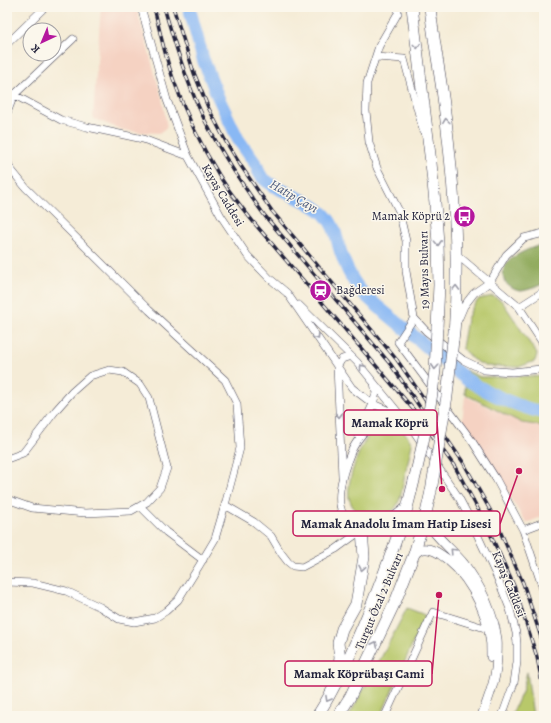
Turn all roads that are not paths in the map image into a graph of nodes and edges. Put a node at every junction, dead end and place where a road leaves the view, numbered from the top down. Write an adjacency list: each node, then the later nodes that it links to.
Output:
1 (45, 7): 9 (street)
2 (141, 7): 14 (street, Kayaş Caddesi)
3 (398, 7): 10 (street)
4 (412, 7): 16 (highway, 19 Mayıs Bulvarı, one-way to 16)
5 (430, 7): 7 (highway)
6 (438, 7): 7 (highway)
7 (432, 24): 18 (highway, one-way to 7)
8 (73, 39): 12 (street)
9 (7, 44)
10 (376, 57): 16 (street); 23 (street)
11 (7, 91): 12 (street)
12 (14, 95): 13 (street); 14 (street)
13 (7, 113)
14 (188, 156): 21 (street, Kayaş Caddesi)
15 (7, 157): 37 (street)
16 (431, 163): 39 (highway, 19 Mayıs Bulvarı, one-way to 39, bridge)
17 (544, 233): 19 (street)
18 (456, 254): 19 (street); 24 (highway, one-way to 18)
19 (490, 282): 22 (street); 24 (street)
20 (544, 291): 22 (street)
21 (287, 293): 26 (street); 27 (street, Kayaş Caddesi, one-way to 27)
22 (519, 307): 25 (street)
23 (414, 318): 28 (street); 43 (street)
24 (456, 324): 40 (highway, Turgut Özal 2 Bulvarı, bridge)
25 (544, 345)
26 (351, 356): 27 (street); 29 (street, one-way to 26)
27 (337, 367): 30 (street, Kayaş Caddesi); 35 (street, one-way to 35)
28 (544, 368)
29 (374, 383): 30 (street); 32 (street)
30 (373, 404): 31 (street, Kayaş Caddesi); 33 (street)
31 (395, 414): 32 (street, Kayaş Caddesi); 33 (street)
32 (404, 419): 55 (street, Kayaş Caddesi)
33 (352, 451): 35 (street)
34 (7, 459): 38 (street)
35 (342, 480): 42 (street)
36 (7, 499): 38 (street)
37 (225, 505): 42 (street); 45 (street)
38 (140, 506): 45 (street)
39 (407, 508): 42 (highway); 49 (highway, Turgut Özal 2 Bulvarı)
40 (426, 513): 44 (highway, Turgut Özal 2 Bulvarı); 54 (main road, one-way to 40)
41 (544, 522): 43 (street)
42 (362, 530): 49 (highway, one-way to 49)
43 (523, 530): 47 (street)
44 (414, 554): 48 (main road); 51 (highway, Turgut Özal 2 Bulvarı, one-way to 44)
45 (203, 560): 46 (street)
46 (7, 582)
47 (544, 592)
48 (488, 629): 52 (street); 53 (main road)
49 (336, 684): 50 (highway, Turgut Özal 2 Bulvarı, one-way to 50)
50 (317, 716)
51 (338, 716)
52 (385, 716)
53 (475, 716)
54 (482, 716)
55 (502, 716)

